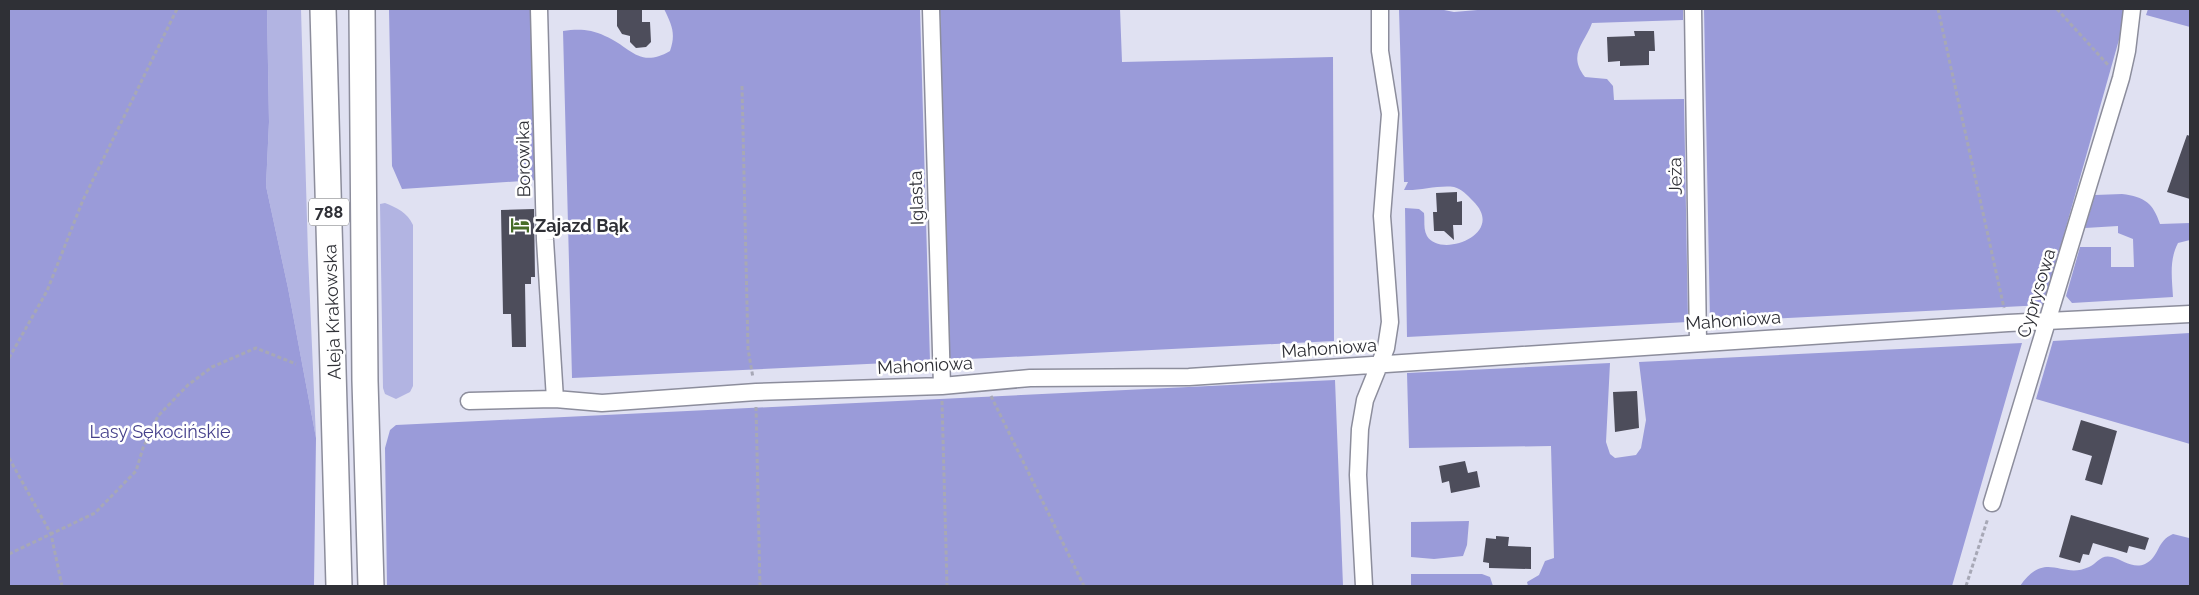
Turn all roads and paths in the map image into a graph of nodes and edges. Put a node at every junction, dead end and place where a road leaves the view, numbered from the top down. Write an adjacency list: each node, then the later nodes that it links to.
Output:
1 (177, 9): 17 (path)
2 (323, 9): 30 (main road, Aleja Krakowska / 788)
3 (362, 9): 31 (main road, Aleja Krakowska / 788)
4 (539, 9): 23 (street, Borowika)
5 (931, 9): 21 (street, Iglasta)
6 (1380, 9): 19 (street)
7 (1693, 9): 16 (street, Jeża)
8 (1938, 9): 14 (path)
9 (2057, 9): 11 (path)
10 (2132, 9): 11 (street, Cyprysowa)
11 (2120, 78): 15 (street, Cyprysowa)
12 (742, 86): 22 (path)
13 (2190, 314): 15 (street, Mahoniowa)
14 (2008, 323): 15 (street, Mahoniowa); 16 (street, Mahoniowa)
15 (2048, 323): 26 (street, Cyprysowa)
16 (1698, 343): 19 (street, Mahoniowa)
17 (9, 358)
18 (296, 364): 27 (path)
19 (1379, 365): 20 (street, Mahoniowa); 35 (street)
20 (984, 382): 21 (street, Mahoniowa); 34 (path)
21 (942, 386): 22 (street, Mahoniowa); 33 (path)
22 (756, 392): 23 (street, Mahoniowa); 32 (path)
23 (555, 399): 24 (street, Mahoniowa)
24 (470, 401)
25 (9, 458): 27 (path)
26 (1992, 503): 36 (path)
27 (51, 534): 28 (path); 29 (path)
28 (9, 554)
29 (62, 586)
30 (339, 586)
31 (371, 586)
32 (760, 586)
33 (947, 586)
34 (1084, 586)
35 (1364, 586)
36 (1966, 586)

